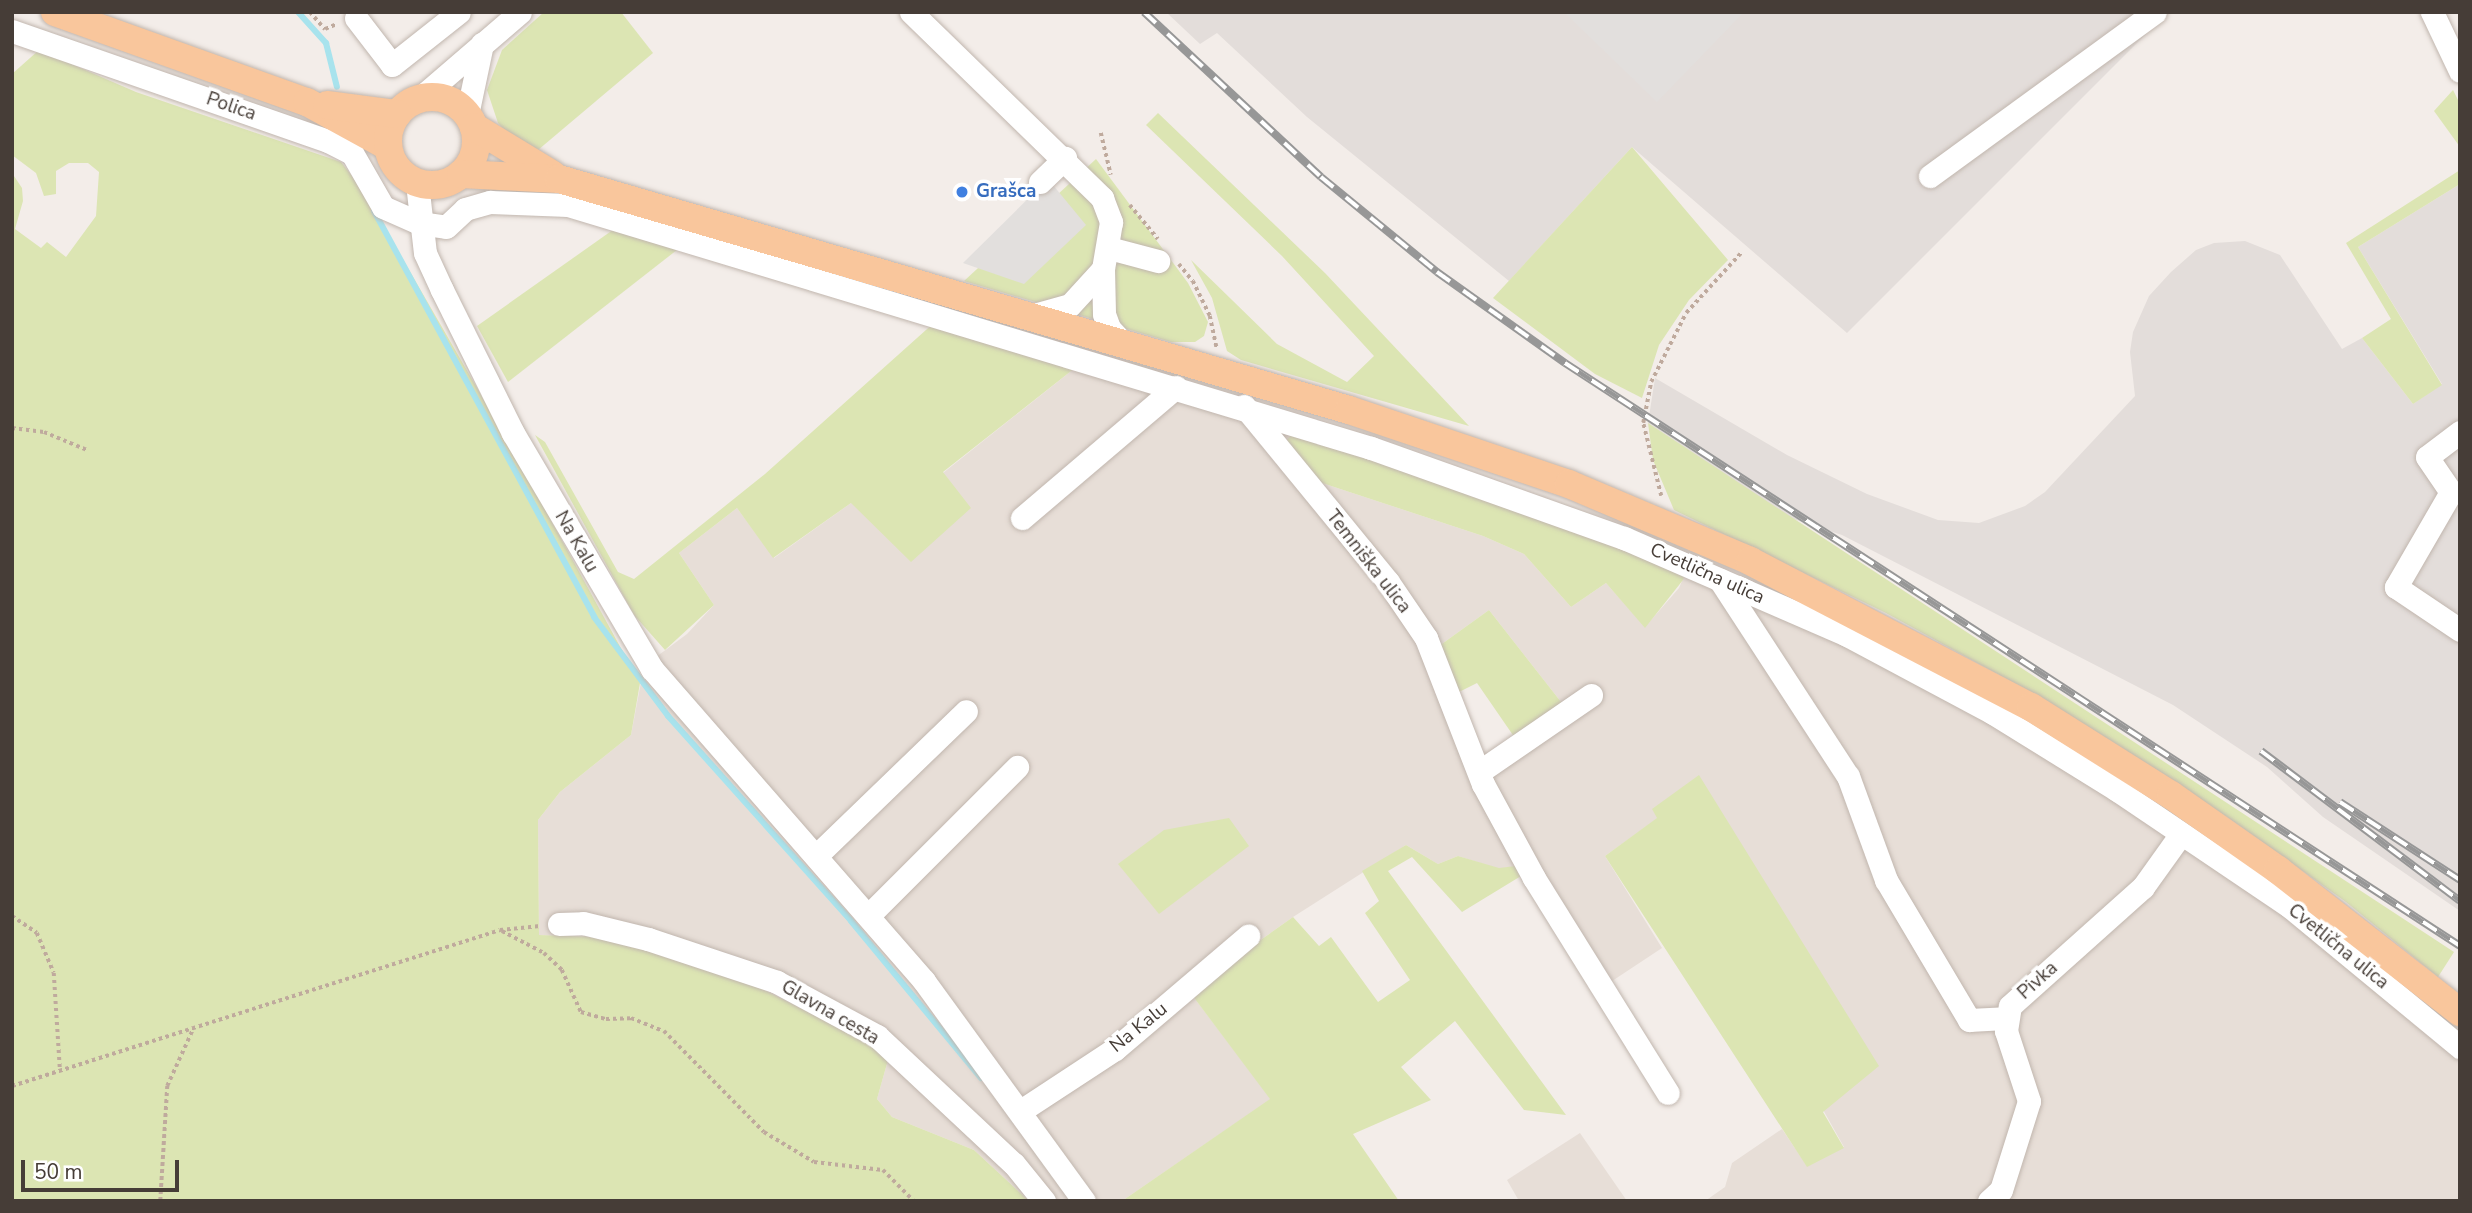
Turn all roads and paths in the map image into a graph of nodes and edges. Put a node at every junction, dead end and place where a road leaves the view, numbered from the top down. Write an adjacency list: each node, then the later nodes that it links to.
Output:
1 (55, 12): 12 (main road)
2 (310, 12): 8 (path)
3 (459, 12): 8 (street)
4 (520, 12): 10 (street)
5 (911, 12): 16 (street)
6 (2155, 12): 18 (street)
7 (2432, 12): 11 (street)
8 (356, 18)
9 (12, 32): 22 (street, Polica)
10 (482, 44): 13 (street); 14 (street)
11 (2460, 72)
12 (307, 102): 13 (main road); 15 (main road)
13 (408, 106): 14 (main road); 15 (main road)
14 (471, 121): 17 (main road); 19 (main road)
15 (387, 146): 21 (main road)
16 (1065, 158): 20 (street); 24 (street)
17 (461, 174): 19 (main road); 21 (main road)
18 (1930, 176)
19 (559, 179): 26 (main road)
20 (1040, 182)
21 (417, 183): 22 (street, Na Kalu)
22 (419, 223): 29 (street, Cvetlična ulica); 47 (street, Na Kalu)
23 (1741, 253): 35 (path)
24 (1106, 258): 25 (street); 26 (street); 27 (street)
25 (1158, 261)
26 (1027, 316): 27 (main road)
27 (1125, 345): 28 (main road)
28 (1237, 378): 30 (street); 35 (main road)
29 (1176, 387): 30 (street, Cvetlična ulica); 34 (street)
30 (1244, 408): 37 (street, Cvetlična ulica); 43 (street, Temniška ulica)
31 (12, 428): 33 (path)
32 (2460, 432): 39 (street)
33 (87, 450)
34 (1022, 518)
35 (1673, 528): 36 (main road)
36 (1700, 539): 37 (street); 44 (main road)
37 (1695, 569): 38 (street, Cvetlična ulica)
38 (1720, 580): 44 (street, Cvetlična ulica); 54 (street)
39 (2460, 630)
40 (1591, 695): 43 (street)
41 (966, 711): 47 (street)
42 (1017, 767): 49 (street)
43 (1479, 772): 59 (street, Temniška ulica)
44 (2146, 794): 45 (street); 46 (main road)
45 (2181, 834): 46 (street); 54 (street, Pivka)
46 (2219, 844): 53 (main road); 56 (street, Cvetlična ulica)
47 (817, 855): 49 (street, Na Kalu)
48 (12, 916): 57 (path)
49 (868, 916): 60 (street, Na Kalu)
50 (559, 924): 51 (path); 64 (street, Glavna cesta)
51 (500, 930): 55 (path); 63 (path)
52 (1248, 936): 60 (street, Na Kalu)
53 (2460, 1012)
54 (2005, 1018): 61 (street, Pivka)
55 (193, 1028): 57 (path); 62 (path)
56 (2460, 1047)
57 (60, 1069): 58 (path)
58 (12, 1086)
59 (1668, 1093)
60 (1022, 1110): 65 (street, Na Kalu)
61 (2000, 1197)
62 (160, 1201)
63 (914, 1201)
64 (1044, 1201)
65 (1084, 1201)

